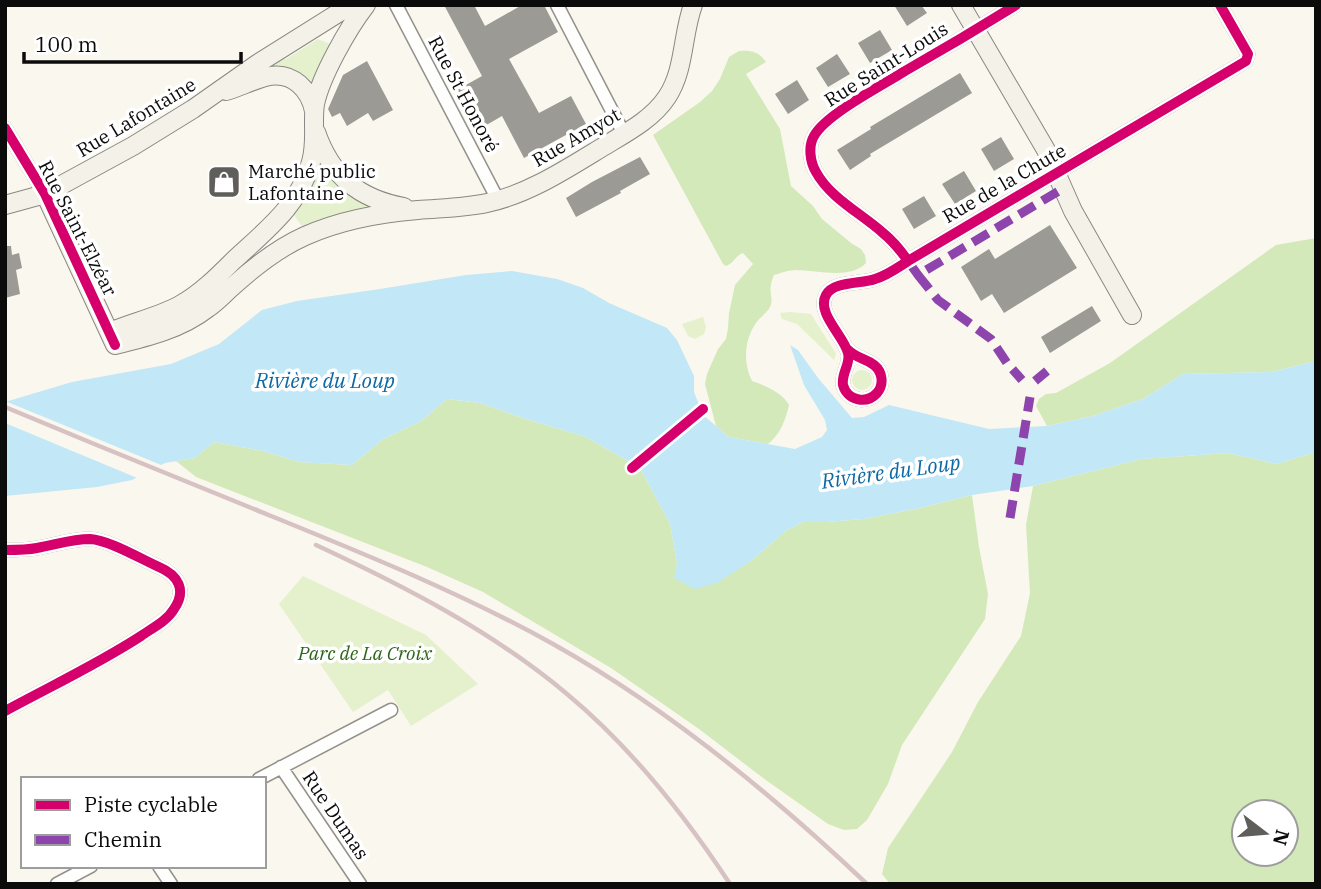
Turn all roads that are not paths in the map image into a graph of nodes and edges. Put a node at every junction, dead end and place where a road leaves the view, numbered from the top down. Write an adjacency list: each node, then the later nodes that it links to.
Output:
1 (351, 5): 10 (main road, Rue Lafontaine)
2 (366, 5): 11 (main road)
3 (396, 5): 16 (street, Rue St Honoré)
4 (557, 5): 13 (street)
5 (693, 5): 13 (main road, Rue Amyot)
6 (961, 5): 9 (main road)
7 (1016, 5): 9 (street, Rue Saint-Louis)
8 (1220, 5): 14 (street, Rue de la Chute)
9 (976, 30): 14 (main road); 19 (street, Rue Saint-Louis)
10 (213, 96): 11 (main road); 15 (main road, Rue Lafontaine)
11 (315, 120): 18 (main road); 21 (main road)
12 (5, 128): 15 (street, Rue Saint-Elzéar)
13 (624, 134): 16 (main road, Rue Amyot)
14 (1056, 174): 19 (street, Rue de la Chute); 20 (main road)
15 (45, 194): 17 (main road, Rue Lafontaine); 21 (main road, Rue Saint-Elzéar)
16 (498, 200): 18 (main road, Rue Amyot)
17 (5, 205)
18 (410, 211): 21 (main road)
19 (908, 261): 22 (street, Rue de la Chute)
20 (1132, 315)
21 (113, 338)
22 (847, 349)
23 (5, 550): 24 (street)
24 (5, 710)
25 (391, 710): 26 (street)
26 (281, 767): 27 (street); 32 (street, Rue Dumas)
27 (263, 777)
28 (87, 868): 30 (street)
29 (160, 868): 31 (street)
30 (57, 884)
31 (171, 884)
32 (360, 884)

